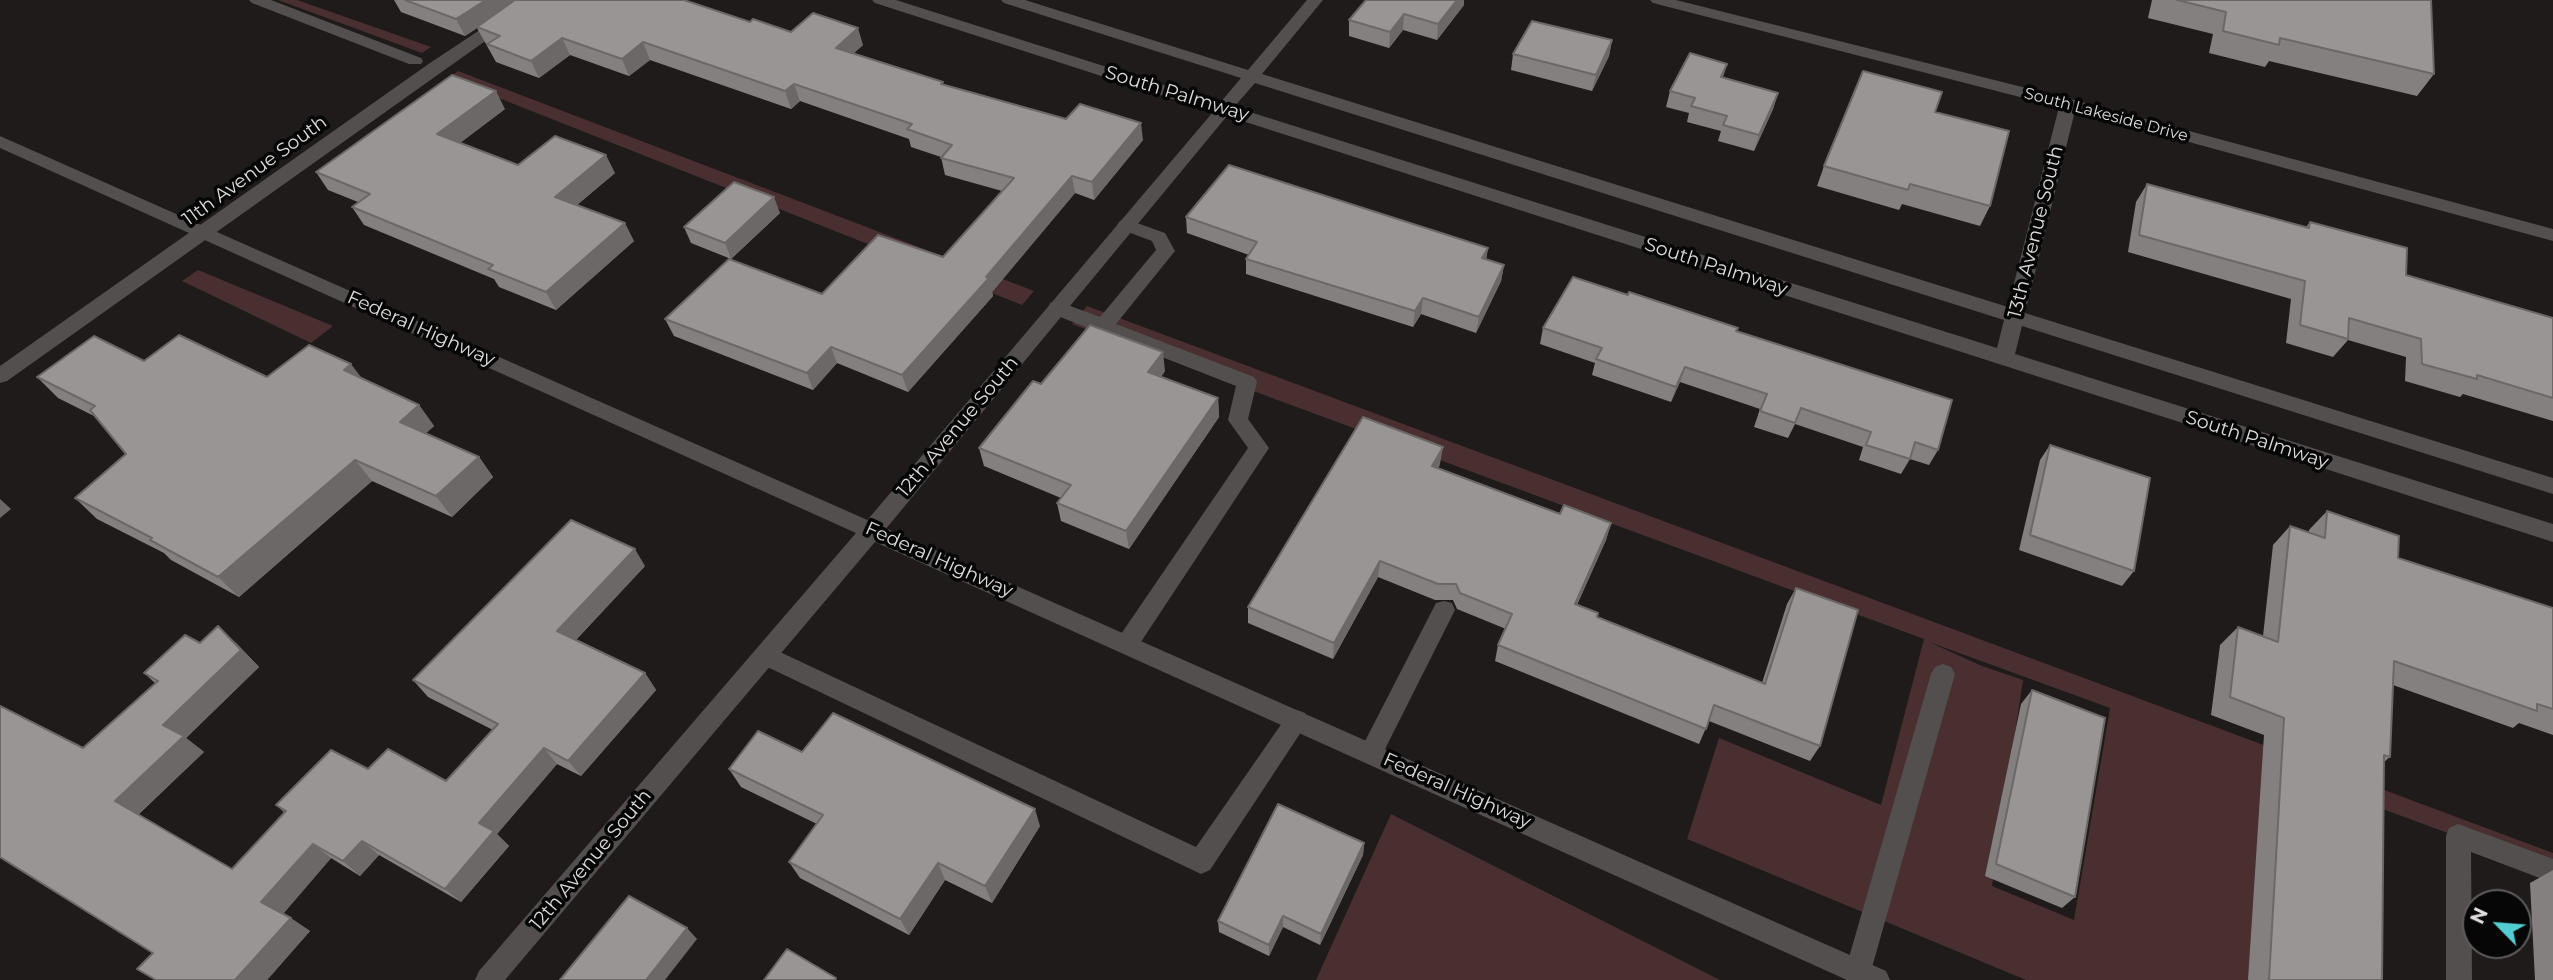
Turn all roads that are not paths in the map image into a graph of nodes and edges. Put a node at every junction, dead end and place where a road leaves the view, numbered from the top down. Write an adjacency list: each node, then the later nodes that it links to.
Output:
1 (257, 0): 7 (street)
2 (535, 0): 13 (street, 11th Avenue South)
3 (880, 0): 10 (street, South Palmway)
4 (1009, 0): 8 (street, South Palmway)
5 (1315, 0): 8 (street, 12th Avenue South)
6 (1658, 0): 9 (street, South Lakeside Drive)
7 (415, 61)
8 (1252, 75): 10 (street, 12th Avenue South); 16 (street, South Palmway)
9 (2068, 104): 14 (street, South Lakeside Drive); 16 (street, 13th Avenue South)
10 (1224, 108): 12 (street, 12th Avenue South); 18 (street, South Palmway)
11 (0, 141): 13 (street, Federal Highway)
12 (1126, 225): 15 (street, 12th Avenue South); 17 (street)
13 (205, 233): 19 (street, 11th Avenue South); 21 (street, Federal Highway)
14 (2553, 234)
15 (1056, 308): 17 (street); 21 (street, 12th Avenue South)
16 (2014, 319): 18 (street, 13th Avenue South); 20 (street, South Palmway)
17 (1103, 327): 24 (street)
18 (2004, 360): 22 (street, South Palmway)
19 (0, 376)
20 (2553, 486)
21 (872, 530): 24 (street, Federal Highway); 25 (street, 12th Avenue South)
22 (2553, 533)
23 (1444, 610): 28 (street)
24 (1127, 644): 27 (street, Federal Highway)
25 (765, 655): 27 (street); 31 (street, 12th Avenue South)
26 (1943, 674): 30 (street)
27 (1297, 720): 28 (street, Federal Highway)
28 (1370, 753): 30 (street, Federal Highway)
29 (2553, 871): 32 (street)
30 (1864, 977)
31 (488, 980)
32 (2459, 980)

